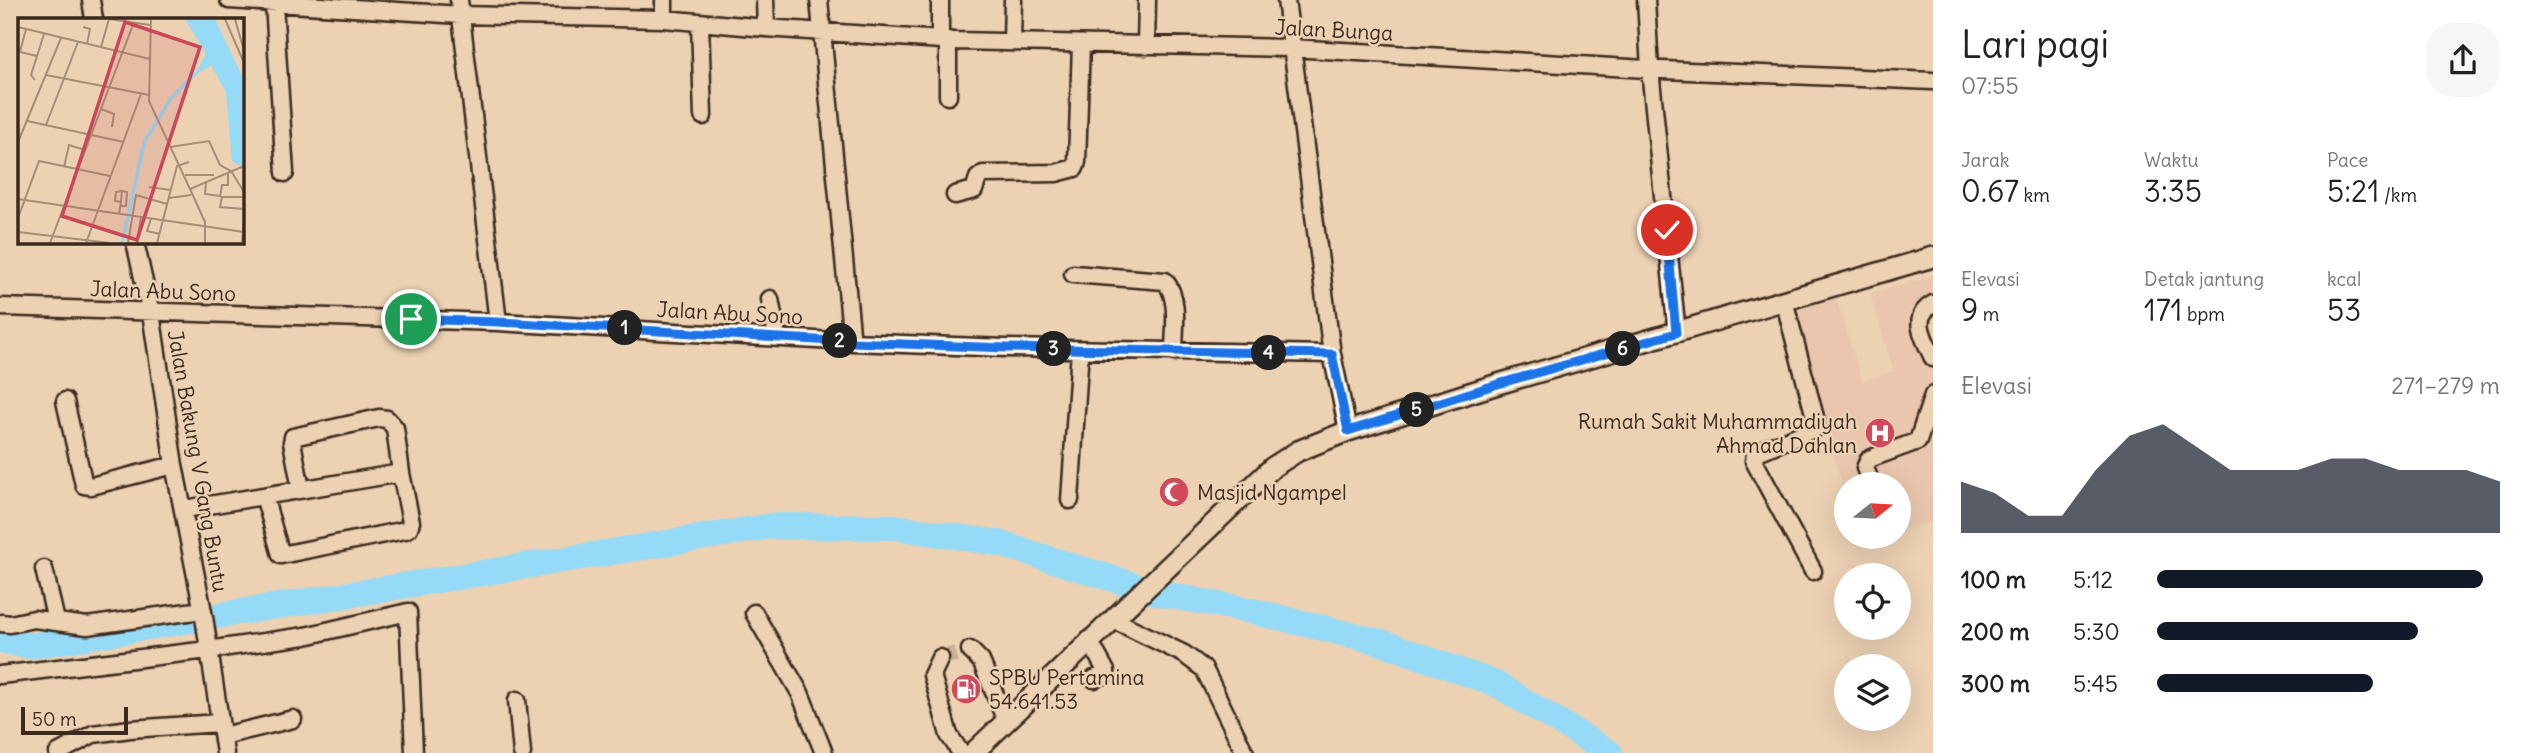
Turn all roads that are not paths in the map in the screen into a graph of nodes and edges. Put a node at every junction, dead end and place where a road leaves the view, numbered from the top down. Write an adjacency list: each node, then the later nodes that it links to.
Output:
1 (91, 0): 15 (street)
2 (229, 0): 12 (street, Jalan Bunga)
3 (664, 0): 16 (street)
4 (765, 0): 18 (street)
5 (819, 0): 19 (street)
6 (940, 0): 20 (street)
7 (1013, 0): 21 (street)
8 (1147, 0): 23 (street)
9 (1286, 0): 24 (street)
10 (1646, 0): 25 (street)
11 (320, 3): 12 (street, Jalan Bunga); 13 (street, Jalan Bunga)
12 (274, 4): 29 (street)
13 (459, 8): 14 (street, Jalan Bunga); 39 (street)
14 (522, 8): 16 (street, Jalan Bunga)
15 (94, 18)
16 (664, 19): 17 (street, Jalan Bunga)
17 (700, 23): 18 (street, Jalan Bunga); 28 (street)
18 (766, 28): 19 (street, Jalan Bunga)
19 (824, 32): 20 (street, Jalan Bunga); 42 (street)
20 (944, 40): 21 (street, Jalan Bunga); 27 (street)
21 (1012, 42): 22 (street, Jalan Bunga)
22 (1081, 44): 23 (street, Jalan Bunga); 30 (street)
23 (1146, 46): 24 (street, Jalan Bunga)
24 (1291, 48): 25 (street, Jalan Bunga); 45 (street)
25 (1650, 69): 26 (street, Jalan Bunga); 40 (street)
26 (1933, 81)
27 (948, 96)
28 (703, 116)
29 (285, 173)
30 (955, 195)
31 (135, 243): 38 (street, Jalan Bakung V Gang Buntu)
32 (1933, 257): 35 (main road)
33 (1073, 274): 44 (street)
34 (770, 299): 41 (street)
35 (1784, 300): 40 (main road); 58 (street)
36 (1933, 304): 46 (street)
37 (0, 307): 38 (street, Jalan Abu Sono)
38 (151, 313): 39 (street, Jalan Abu Sono); 50 (street, Jalan Bakung V Gang Buntu)
39 (498, 322): 41 (street, Jalan Abu Sono)
40 (1676, 333): 49 (main road)
41 (777, 336): 42 (street, Jalan Abu Sono)
42 (852, 342): 43 (street, Jalan Abu Sono)
43 (1080, 350): 44 (street, Jalan Abu Sono); 55 (street)
44 (1174, 352): 45 (street, Jalan Abu Sono)
45 (1332, 354): 49 (street)
46 (1933, 358)
47 (1933, 395): 51 (street)
48 (65, 401): 50 (street)
49 (1348, 431): 61 (main road)
50 (174, 465): 56 (street, Jalan Bakung V Gang Buntu)
51 (1867, 472)
52 (401, 473): 53 (street); 53 (street); 54 (street)
53 (301, 489): 54 (street)
54 (264, 496): 56 (street)
55 (1070, 500)
56 (185, 509): 59 (street, Jalan Bakung V Gang Buntu)
57 (44, 569): 62 (street)
58 (1813, 571)
59 (203, 613): 62 (street); 65 (street, Jalan Bakung V Gang Buntu)
60 (754, 613): 78 (street)
61 (1116, 615): 64 (main road); 81 (street)
62 (57, 621): 63 (street)
63 (1, 623)
64 (1089, 640): 69 (street); 72 (main road)
65 (208, 645): 68 (street); 73 (street, Jalan Bakung V Gang Buntu); 76 (street)
66 (970, 650): 72 (street)
67 (940, 658): 79 (street)
68 (0, 675)
69 (1094, 679)
70 (517, 700): 77 (street)
71 (293, 719): 73 (street)
72 (1006, 721): 80 (main road)
73 (221, 730): 74 (street); 75 (street, Jalan Bakung V Gang Buntu)
74 (58, 753)
75 (225, 753)
76 (414, 753)
77 (522, 753)
78 (824, 753)
79 (961, 753)
80 (973, 753)
81 (1245, 753)

